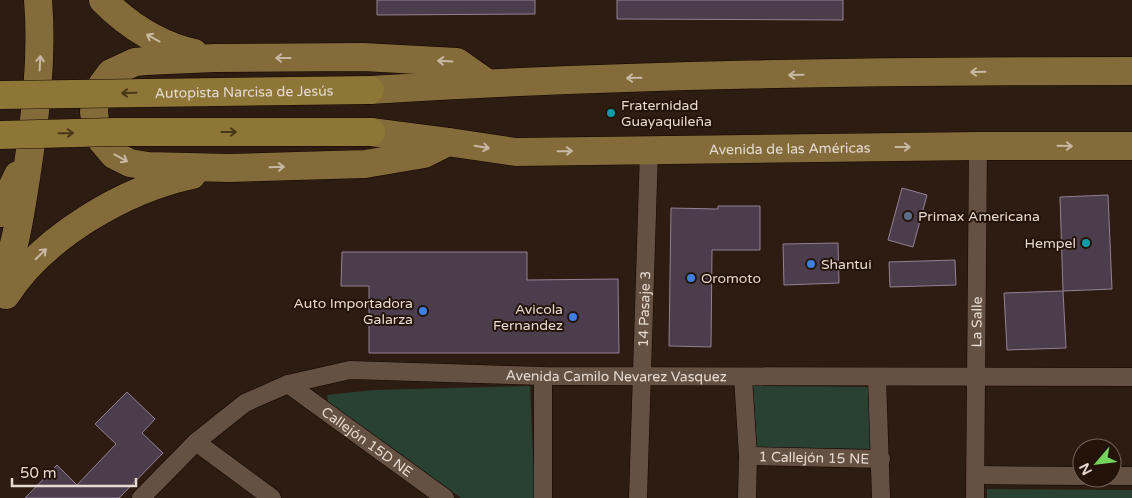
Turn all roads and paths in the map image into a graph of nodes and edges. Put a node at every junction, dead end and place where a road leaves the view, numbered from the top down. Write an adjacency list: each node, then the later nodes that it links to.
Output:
1 (38, 0): 13 (main road, one-way to 1)
2 (103, 0): 4 (main road, one-way to 2)
3 (1132, 56): 5 (main road)
4 (215, 58): 7 (main road, one-way to 4); 17 (main road, one-way to 17)
5 (1013, 71): 6 (main road); 7 (main road, one-way to 7)
6 (1132, 71)
7 (487, 83): 8 (main road, Autopista Narcisa de Jesús)
8 (370, 90): 9 (highway, Autopista Narcisa de Jesús, one-way to 9, bridge)
9 (0, 95)
10 (371, 132): 11 (highway, one-way to 10, bridge); 12 (main road)
11 (0, 136)
12 (448, 142): 16 (main road, Avenida de las Américas, one-way to 16); 17 (main road, one-way to 12)
13 (31, 146): 18 (main road); 19 (main road)
14 (978, 146): 15 (main road, Avenida de las Américas, one-way to 15); 16 (main road, Avenida de las Américas, one-way to 14); 25 (street, La Salle)
15 (1132, 146)
16 (649, 150): 22 (street, 14 Pasaje 3)
17 (229, 168): 20 (main road, one-way to 17)
18 (0, 213)
19 (0, 288)
20 (0, 305)
21 (542, 376): 22 (street, Avenida Camilo Nevarez Vasquez); 27 (street, Avenida Camilo Nevarez Vasquez); 36 (street)
22 (643, 376): 23 (street, Avenida Camilo Nevarez Vasquez); 37 (street, 14 Pasaje 3)
23 (743, 377): 24 (street, Avenida Camilo Nevarez Vasquez); 29 (street)
24 (877, 377): 25 (street, Avenida Camilo Nevarez Vasquez); 30 (street)
25 (977, 377): 26 (street, Avenida Camilo Nevarez Vasquez); 31 (street, La Salle)
26 (1132, 377)
27 (288, 384): 28 (street, Avenida Camilo Nevarez Vasquez); 35 (street, Callejón 15D NE)
28 (196, 442): 33 (street, Avenida Camilo Nevarez Vasquez); 34 (street)
29 (748, 456): 30 (street, 1 Callejón 15 NE); 38 (street)
30 (881, 459): 39 (street)
31 (976, 475): 32 (street); 40 (street, La Salle)
32 (1072, 476)
33 (141, 498)
34 (272, 498)
35 (445, 498)
36 (543, 498)
37 (638, 498)
38 (747, 498)
39 (881, 498)
40 (976, 498)

